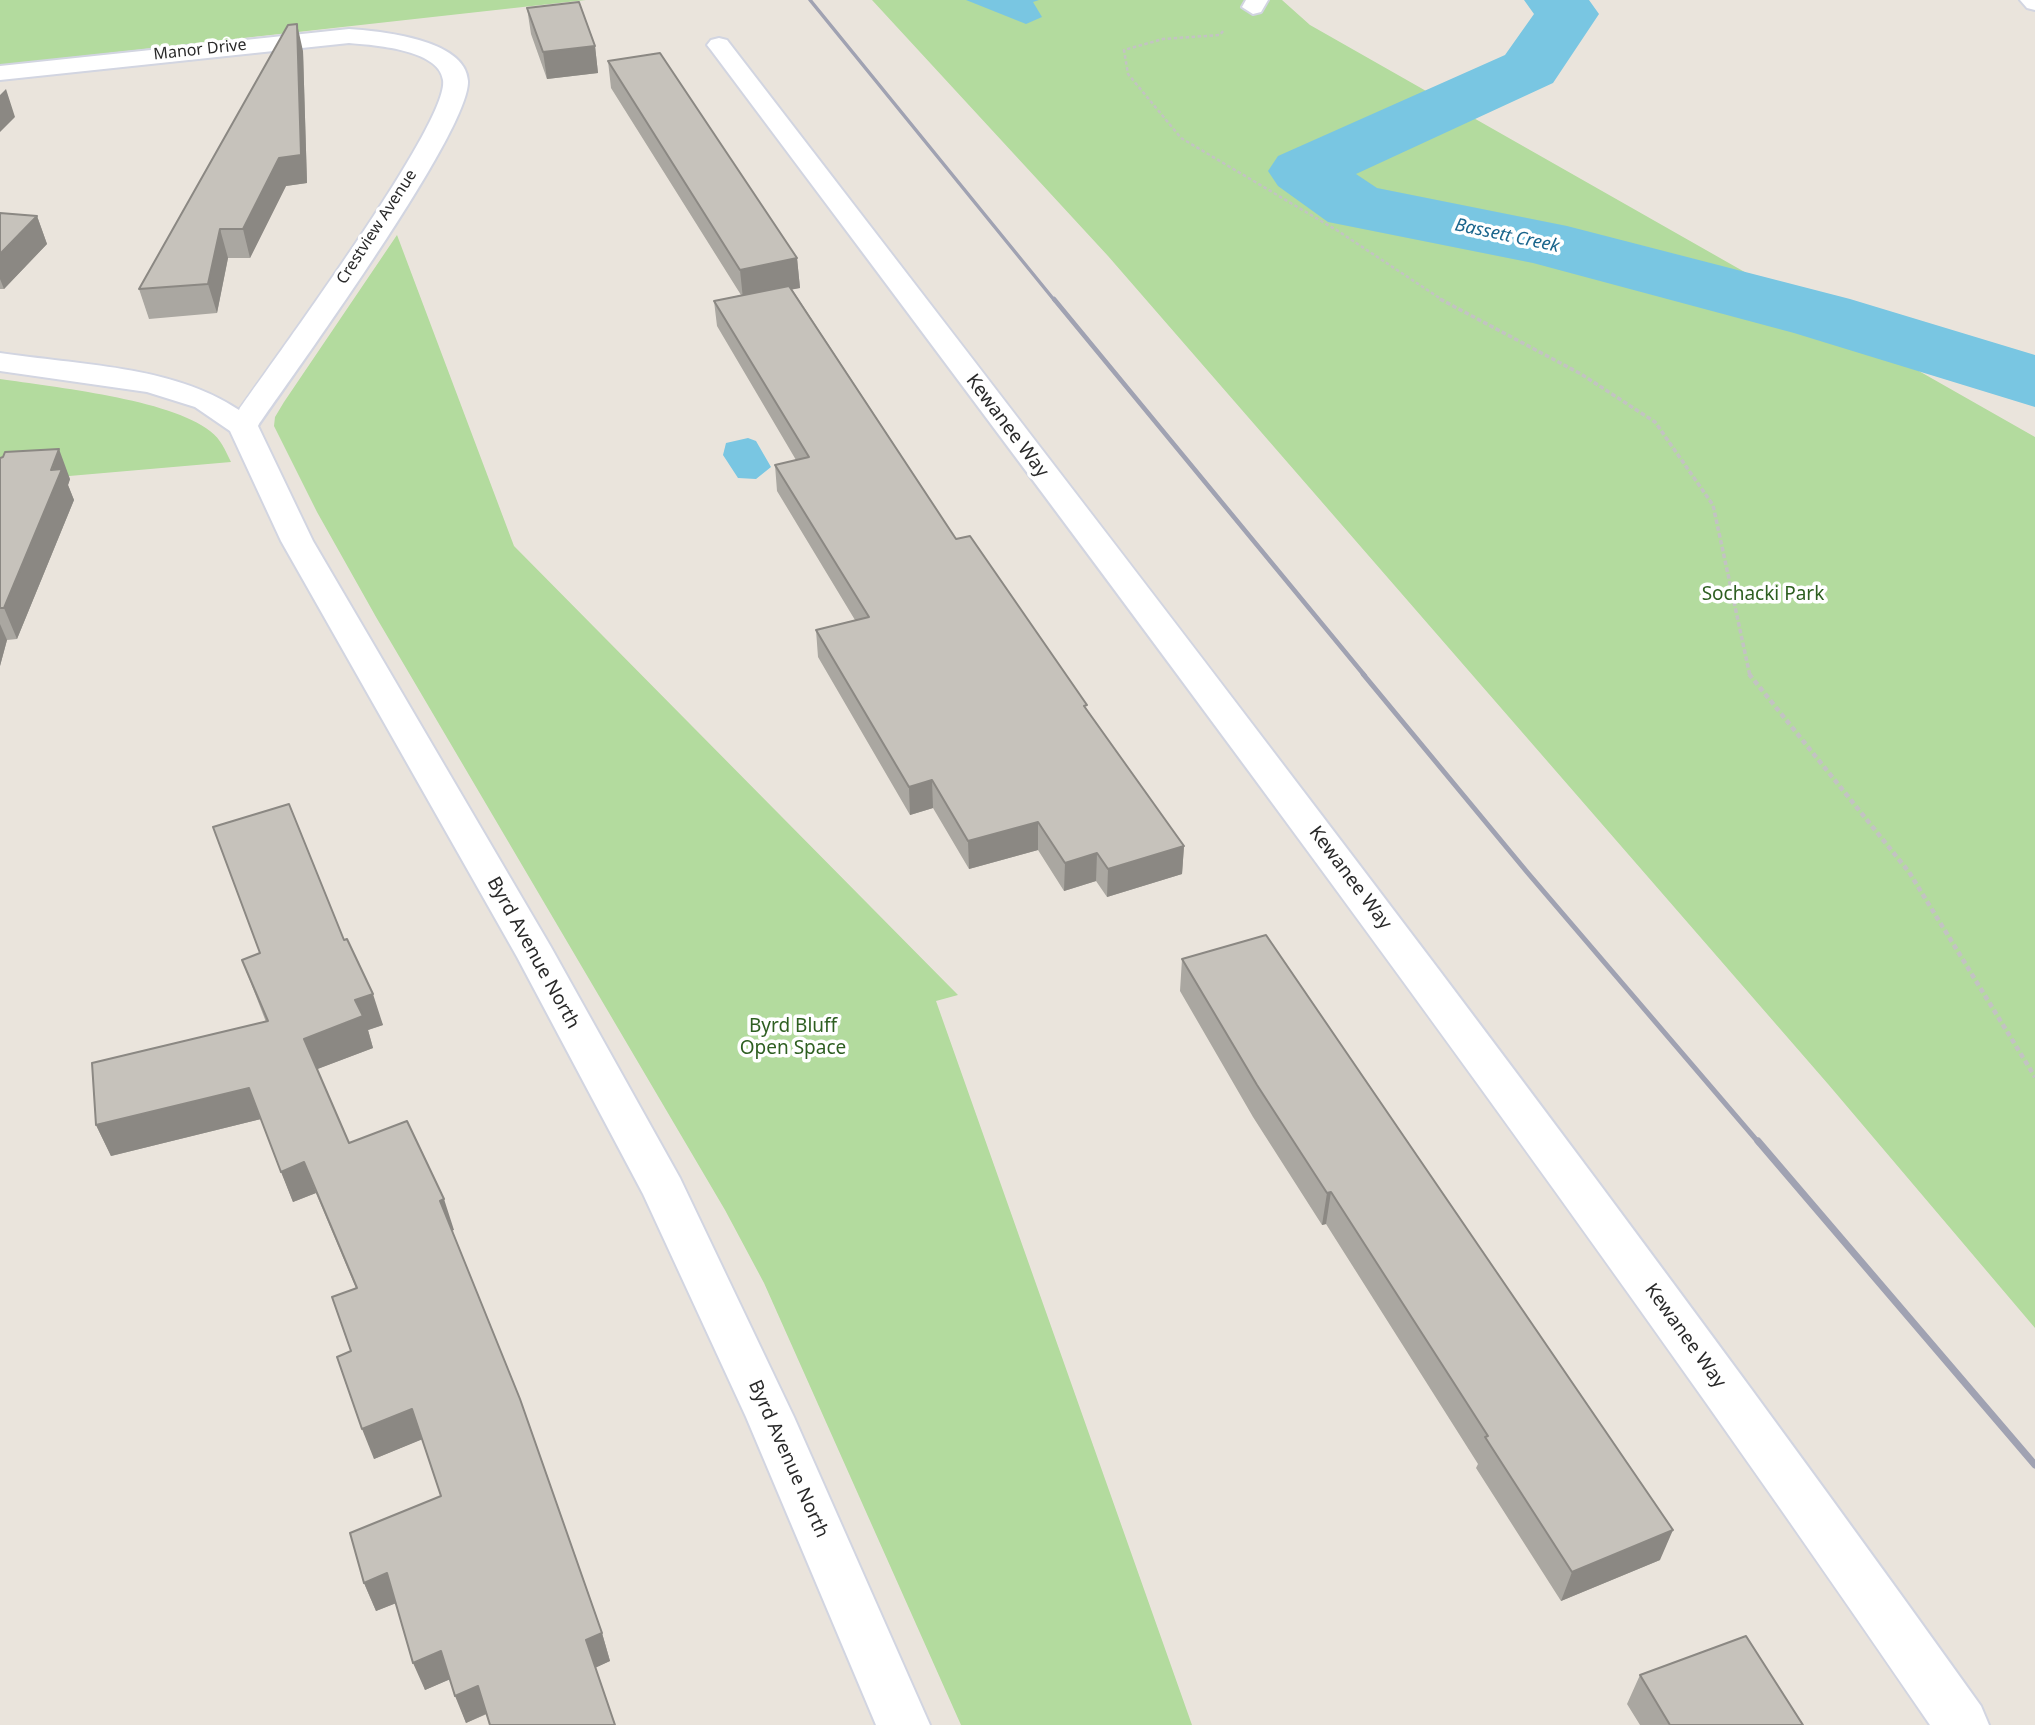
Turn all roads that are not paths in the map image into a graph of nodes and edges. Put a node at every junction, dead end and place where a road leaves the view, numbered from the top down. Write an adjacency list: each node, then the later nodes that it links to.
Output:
1 (400, 41): 3 (street, Manor Drive); 5 (street, Crestview Avenue)
2 (719, 45): 7 (street, Kewanee Way)
3 (0, 73)
4 (0, 362): 5 (street)
5 (243, 426): 6 (street, Byrd Avenue North)
6 (903, 1725)
7 (1962, 1725)

